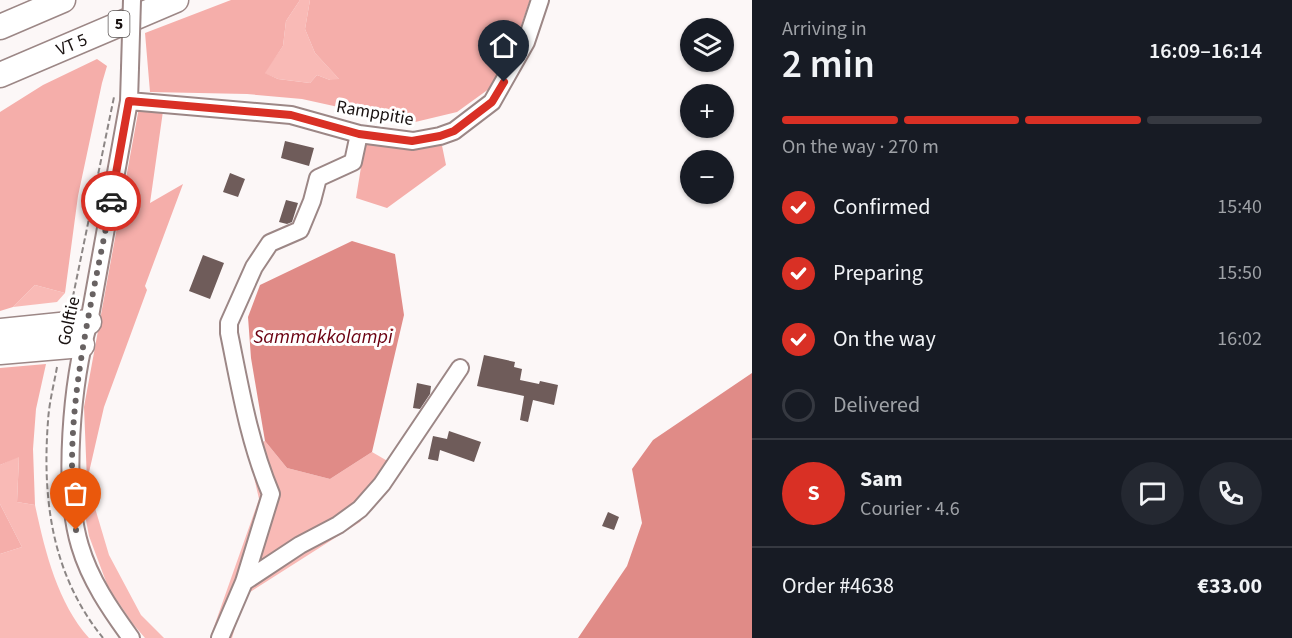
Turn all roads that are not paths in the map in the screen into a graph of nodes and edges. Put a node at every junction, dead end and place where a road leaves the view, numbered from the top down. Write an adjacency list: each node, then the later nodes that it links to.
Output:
1 (63, 0): 5 (highway)
2 (132, 0): 9 (street, Golftie, bridge)
3 (176, 0): 6 (highway, VT 5 / 5)
4 (540, 0): 10 (street, Ramppitie)
5 (0, 27)
6 (62, 47): 7 (highway, VT 5 / 5); 8 (highway)
7 (0, 75)
8 (0, 84)
9 (129, 101): 10 (street, Ramppitie); 11 (street, Golftie)
10 (359, 134): 16 (street)
11 (89, 322): 12 (highway); 13 (street, Golftie)
12 (0, 331)
13 (82, 345): 14 (highway); 17 (street, Golftie)
14 (0, 352)
15 (460, 368): 16 (street)
16 (244, 582): 18 (street)
17 (131, 638)
18 (220, 638)

